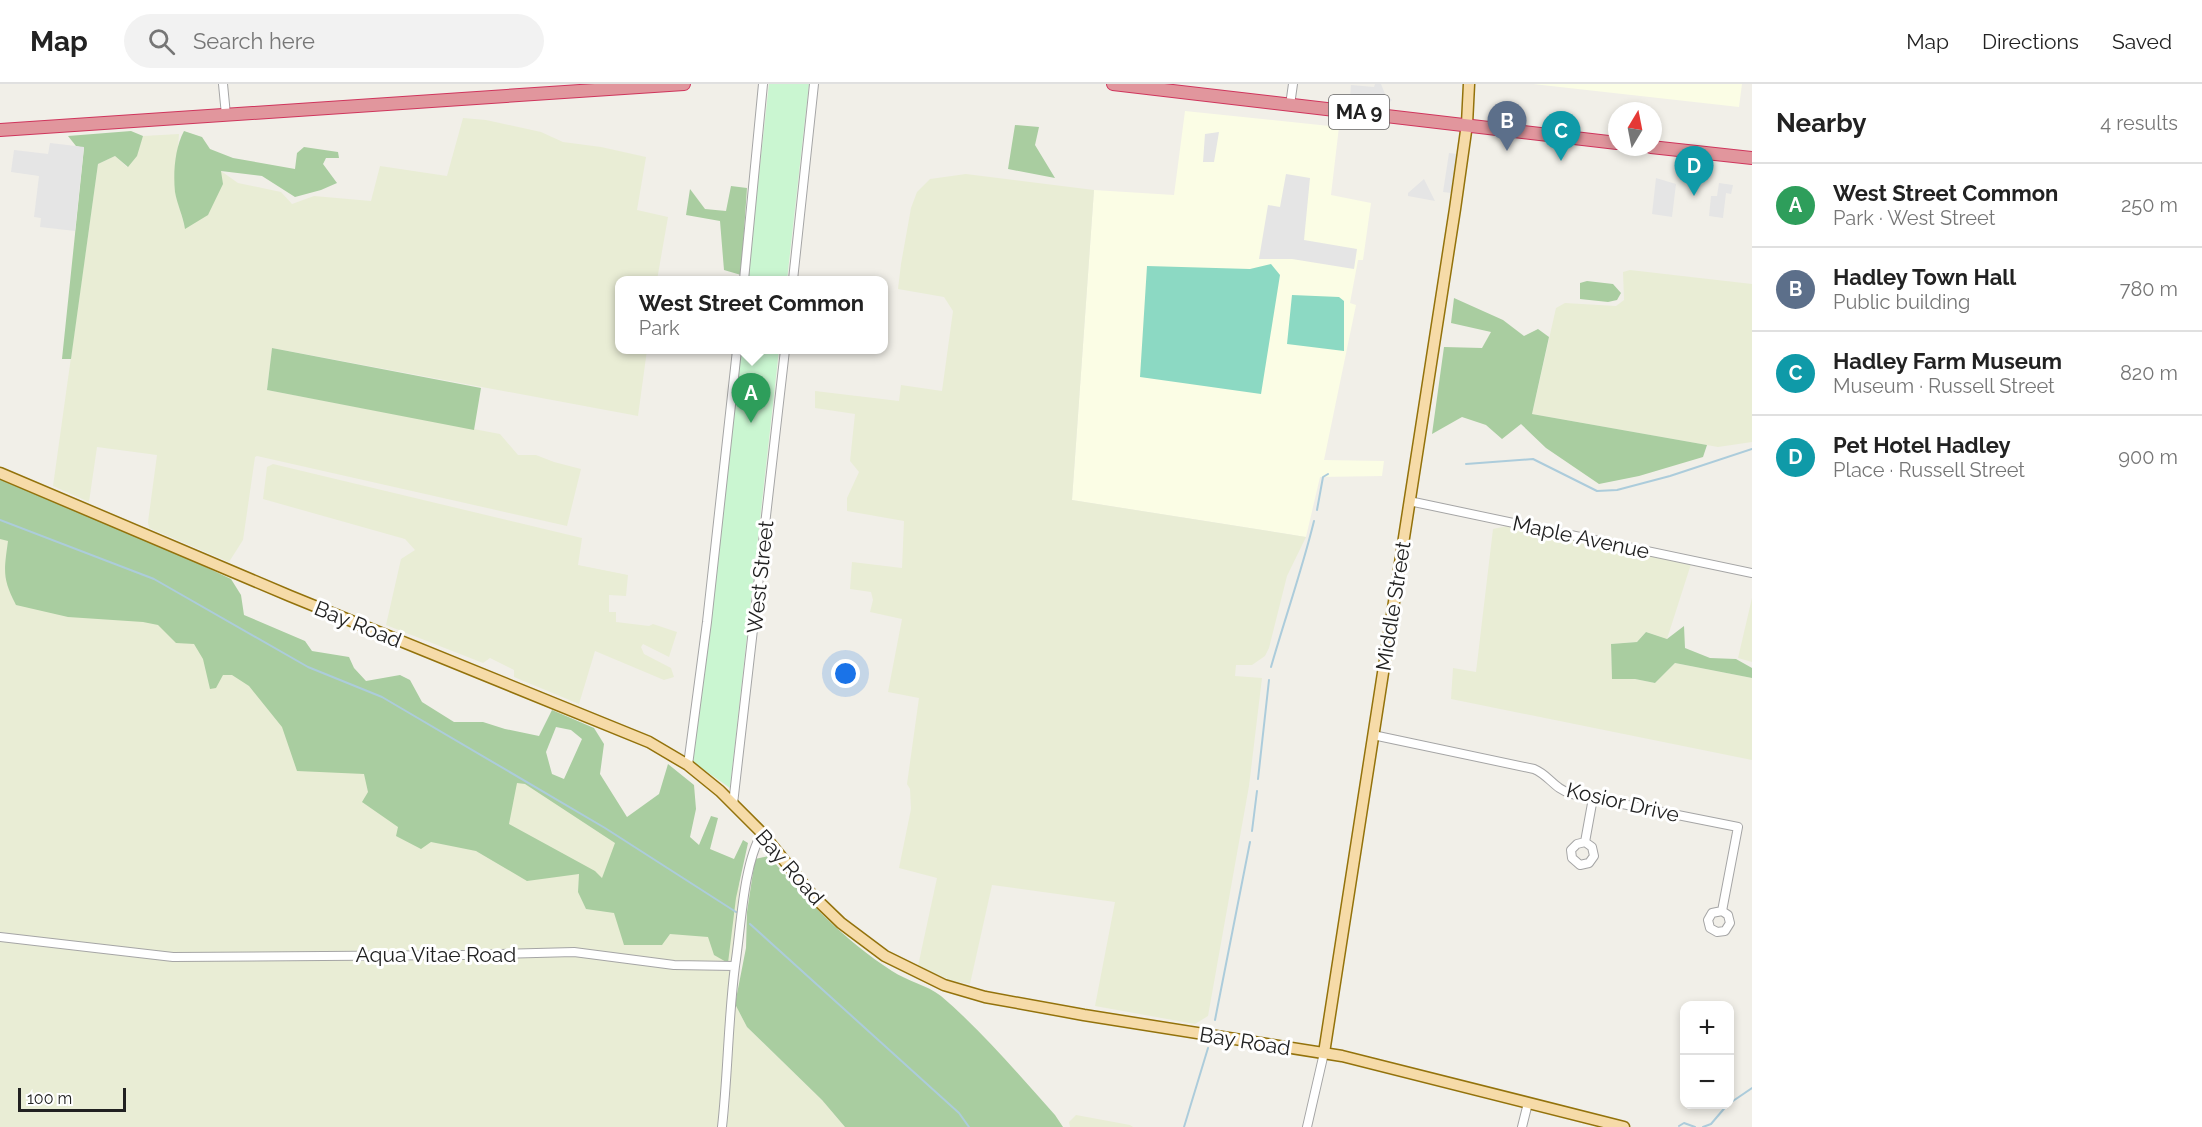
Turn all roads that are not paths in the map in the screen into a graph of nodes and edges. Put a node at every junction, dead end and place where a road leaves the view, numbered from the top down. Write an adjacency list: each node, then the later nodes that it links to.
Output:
1 (223, 84): 9 (street)
2 (684, 84): 9 (highway)
3 (763, 84): 15 (street)
4 (814, 84): 16 (street)
5 (1113, 84): 8 (highway, MA 9)
6 (1293, 84): 8 (street)
7 (1469, 84): 10 (main road, Middle Street)
8 (1290, 105): 10 (highway, MA 9)
9 (226, 115): 11 (highway)
10 (1467, 124): 12 (highway, MA 9); 20 (main road, Middle Street)
11 (0, 130)
12 (1608, 142)
13 (1662, 148): 14 (highway)
14 (1752, 158)
15 (744, 276)
16 (793, 276)
17 (737, 354): 23 (street)
18 (785, 354): 25 (street, West Street)
19 (0, 473): 23 (main road, Bay Road)
20 (1409, 501): 21 (street, Maple Avenue); 22 (main road, Middle Street)
21 (1752, 573)
22 (1373, 735): 24 (street, Kosior Drive); 31 (main road, Middle Street)
23 (688, 765): 25 (main road, Bay Road)
24 (1593, 798): 27 (street); 28 (street, Kosior Drive)
25 (733, 804): 26 (main road, Bay Road)
26 (762, 832): 30 (street); 31 (main road, Bay Road)
27 (1585, 842)
28 (1722, 911)
29 (0, 937): 30 (street, Aqua Vitae Road)
30 (735, 966): 33 (street)
31 (1323, 1053): 32 (main road, Bay Road); 34 (street, Middle Street)
32 (1528, 1103): 35 (street); 36 (main road, Bay Road)
33 (722, 1127)
34 (1307, 1127)
35 (1522, 1127)
36 (1623, 1127)

